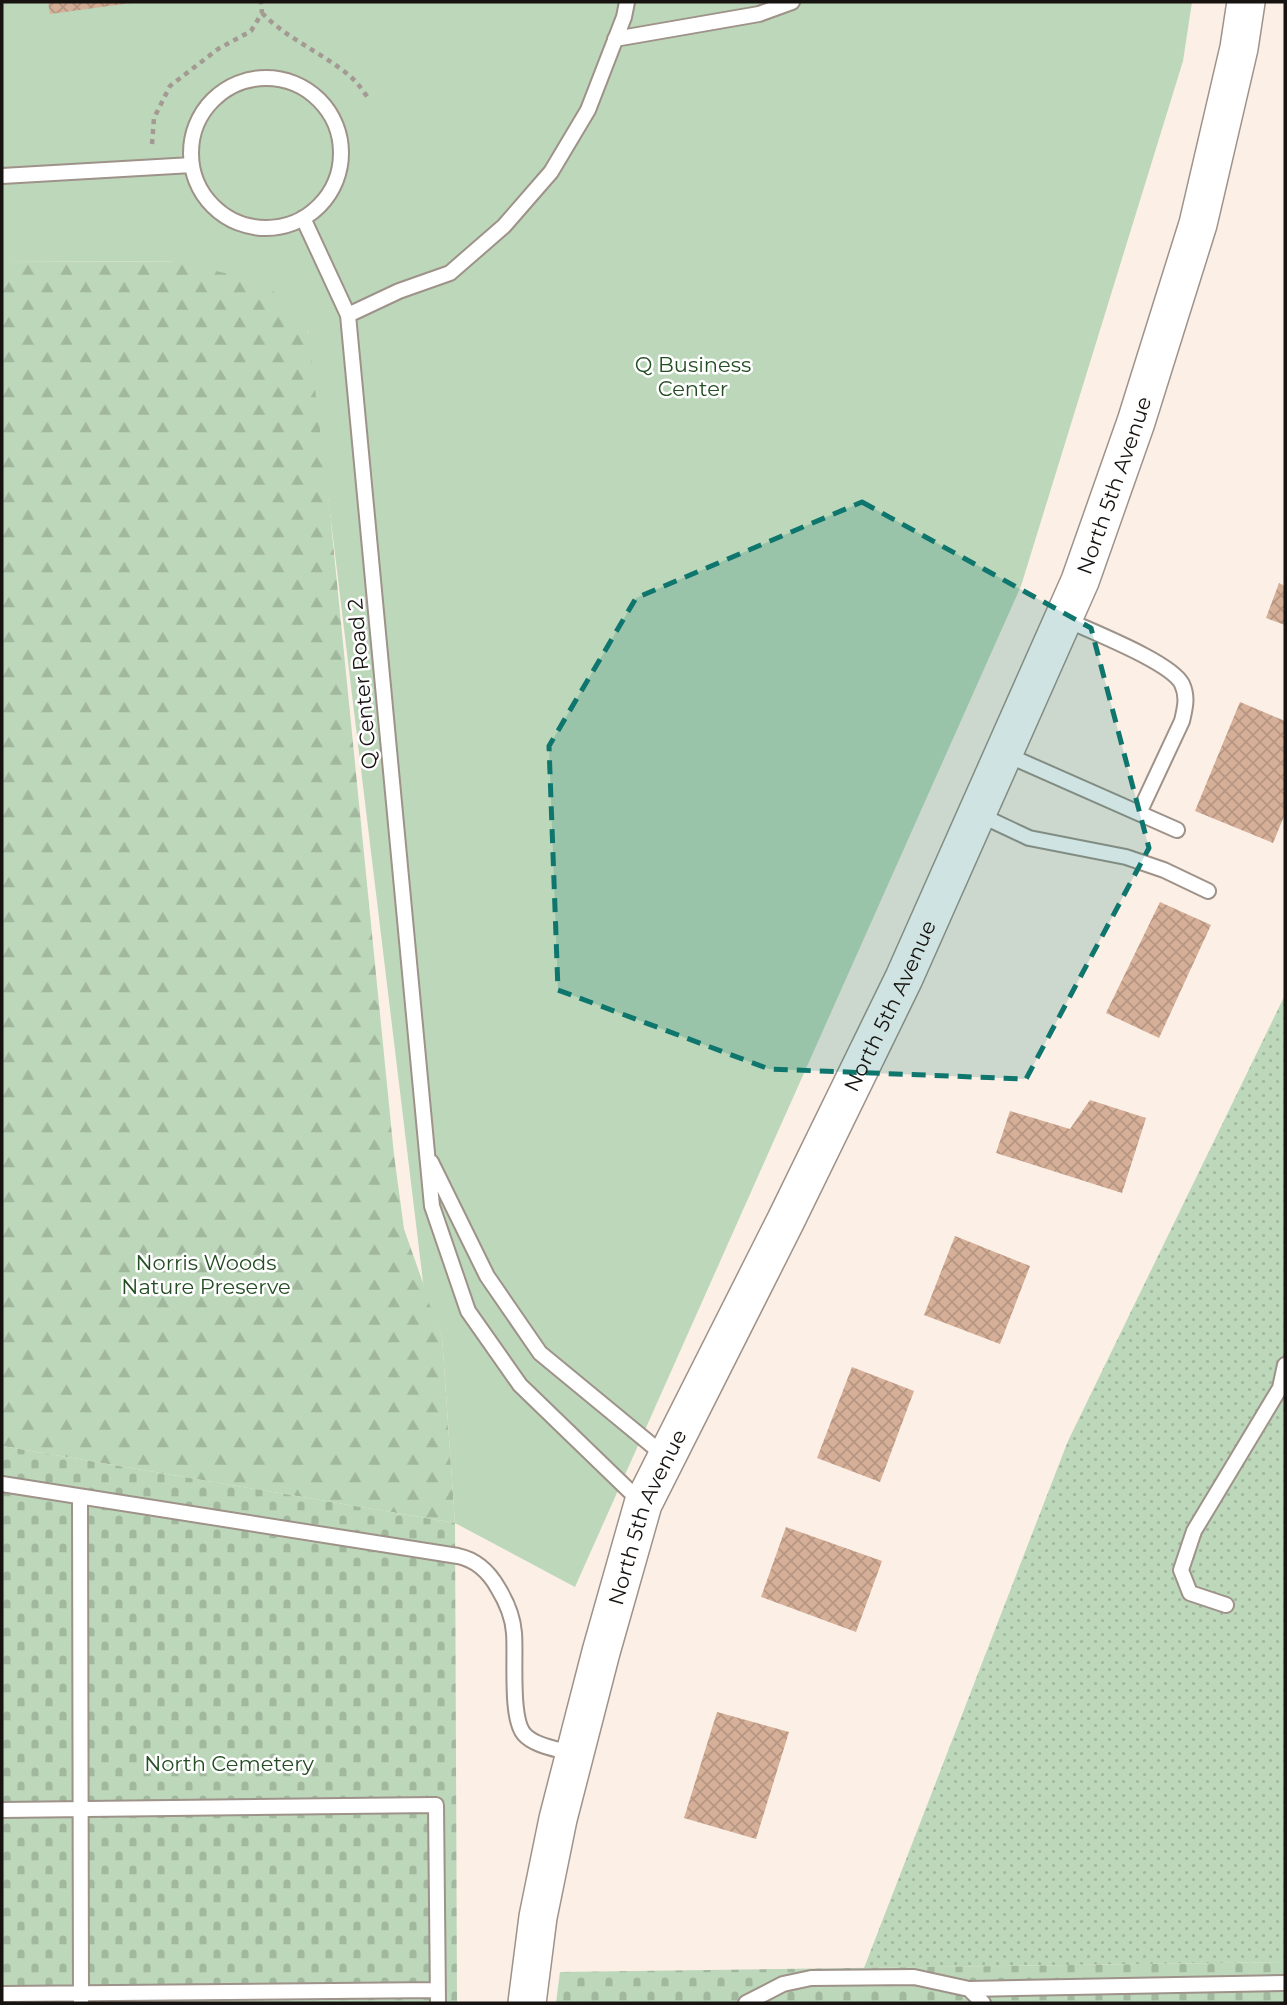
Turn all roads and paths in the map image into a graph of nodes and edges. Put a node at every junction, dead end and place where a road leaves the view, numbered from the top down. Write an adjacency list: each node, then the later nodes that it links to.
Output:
1 (261, 2): 5 (path)
2 (627, 2): 6 (lane)
3 (792, 2): 6 (lane)
4 (1246, 2): 13 (main road, North 5th Avenue)
5 (262, 13): 7 (path); 9 (path)
6 (615, 39): 12 (lane)
7 (370, 100)
8 (192, 165): 9 (lane); 11 (lane); 11 (lane)
9 (150, 166): 10 (lane)
10 (2, 176)
11 (303, 219): 12 (lane, Q Center Road 2)
12 (348, 315): 19 (lane, Q Center Road 2)
13 (1063, 618): 14 (main road, North 5th Avenue); 15 (lane)
14 (1003, 754): 15 (lane); 16 (main road, North 5th Avenue)
15 (1139, 813): 17 (lane)
16 (977, 814): 18 (lane); 21 (main road, North 5th Avenue)
17 (1177, 830)
18 (1208, 891)
19 (427, 1155): 21 (lane); 24 (lane, Q Center Road 2)
20 (1285, 1365): 25 (lane)
21 (665, 1457): 24 (main road, North 5th Avenue)
22 (2, 1484): 23 (lane)
23 (80, 1497): 26 (lane); 28 (lane)
24 (643, 1504): 26 (main road, North 5th Avenue)
25 (1226, 1605)
26 (575, 1754): 34 (main road, North 5th Avenue)
27 (2, 1810): 28 (lane)
28 (81, 1810): 32 (lane); 33 (lane)
29 (1285, 1983): 30 (lane)
30 (969, 1989): 35 (lane); 36 (lane)
31 (2, 1994): 33 (lane)
32 (438, 1997): 33 (lane)
33 (81, 1998)
34 (527, 2003)
35 (746, 2003)
36 (983, 2003)

